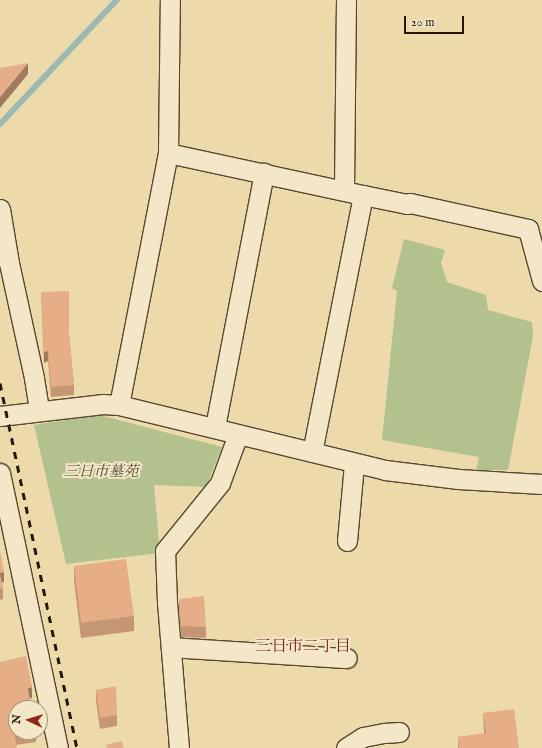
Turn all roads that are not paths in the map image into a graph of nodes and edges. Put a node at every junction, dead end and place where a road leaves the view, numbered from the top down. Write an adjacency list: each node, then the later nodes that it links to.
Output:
1 (170, 0): 3 (street)
2 (346, 0): 5 (street)
3 (168, 153): 4 (street); 9 (street)
4 (264, 173): 5 (street); 12 (street)
5 (344, 190): 6 (street)
6 (363, 195): 8 (street); 14 (street)
7 (0, 210): 10 (street)
8 (542, 281)
9 (119, 405): 10 (street); 12 (street)
10 (39, 411): 11 (street)
11 (0, 416)
12 (215, 427): 13 (street)
13 (238, 434): 14 (street); 19 (street)
14 (312, 452): 15 (street)
15 (354, 464): 17 (street); 18 (street)
16 (0, 473): 22 (street)
17 (542, 484)
18 (348, 541)
19 (170, 647): 20 (street); 23 (street)
20 (347, 658)
21 (399, 732): 24 (street)
22 (58, 748)
23 (179, 748)
24 (346, 748)

